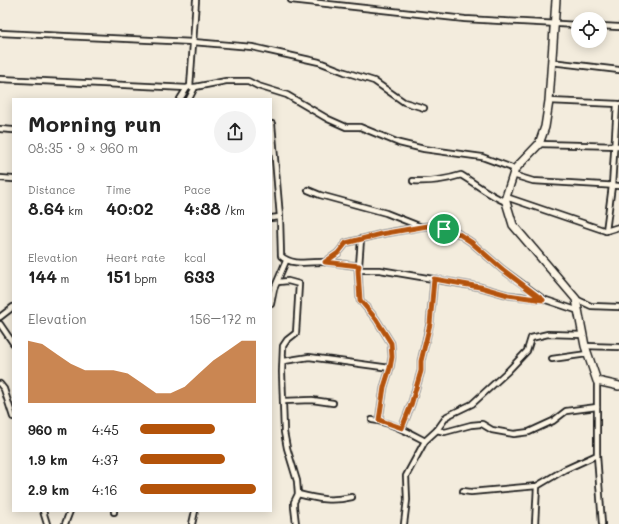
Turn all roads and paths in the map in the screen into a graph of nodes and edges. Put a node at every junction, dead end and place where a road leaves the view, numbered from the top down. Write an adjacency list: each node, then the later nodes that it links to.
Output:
1 (196, 0): 9 (street)
2 (291, 0): 4 (street)
3 (556, 0): 4 (street)
4 (553, 24): 5 (street); 10 (street)
5 (571, 25)
6 (607, 26): 7 (street)
7 (619, 27)
8 (0, 33): 9 (street)
9 (193, 42): 13 (street); 18 (street)
10 (551, 62): 11 (street); 16 (street)
11 (619, 70)
12 (0, 79): 13 (street)
13 (191, 87): 14 (street); 15 (street); 24 (street)
14 (181, 98)
15 (189, 98)
16 (549, 101): 17 (street); 22 (street)
17 (618, 104): 23 (street)
18 (424, 108)
19 (272, 124): 32 (street)
20 (0, 129): 21 (street)
21 (12, 130)
22 (539, 144): 23 (street); 24 (street)
23 (617, 146): 28 (street)
24 (514, 172): 28 (street); 31 (street)
25 (0, 178): 26 (street)
26 (12, 179)
27 (413, 181): 31 (street)
28 (612, 186): 29 (street); 36 (street)
29 (619, 186)
30 (308, 190): 34 (street)
31 (506, 199): 36 (street); 44 (street)
32 (280, 217): 33 (street); 38 (street)
33 (272, 218)
34 (420, 227): 37 (street); 45 (street)
35 (619, 227): 36 (street)
36 (606, 231)
37 (361, 239): 39 (street); 40 (street)
38 (286, 261): 39 (street); 42 (street)
39 (325, 262): 40 (street)
40 (358, 268): 41 (street); 58 (street)
41 (434, 279): 45 (street); 68 (street)
42 (278, 282): 43 (street); 57 (street)
43 (272, 299)
44 (576, 299): 46 (street); 48 (street)
45 (543, 300): 48 (street)
46 (619, 306)
47 (12, 309): 49 (street)
48 (579, 311): 51 (street)
49 (0, 318)
50 (0, 324): 52 (street)
51 (583, 335): 53 (street); 69 (street)
52 (12, 342)
53 (585, 346): 54 (street); 55 (street)
54 (619, 347)
55 (588, 354): 56 (street); 59 (street)
56 (552, 359)
57 (284, 361): 58 (street); 62 (street)
58 (390, 368): 67 (street)
59 (597, 381): 61 (street); 64 (street)
60 (0, 384): 65 (street)
61 (619, 386)
62 (283, 401): 63 (street); 74 (street)
63 (333, 403)
64 (597, 407): 69 (street); 71 (street)
65 (12, 414)
66 (372, 420): 67 (street)
67 (379, 420): 68 (street)
68 (402, 428): 70 (street)
69 (437, 430): 70 (street)
70 (426, 441): 83 (street)
71 (597, 455): 72 (street); 85 (street)
72 (537, 486): 73 (street); 84 (street)
73 (463, 490)
74 (298, 494): 75 (street); 82 (street)
75 (352, 497)
76 (43, 512): 79 (street)
77 (70, 512): 80 (street)
78 (195, 512): 81 (street)
79 (47, 524)
80 (66, 524)
81 (192, 524)
82 (296, 524)
83 (404, 524)
84 (535, 524)
85 (602, 524)

